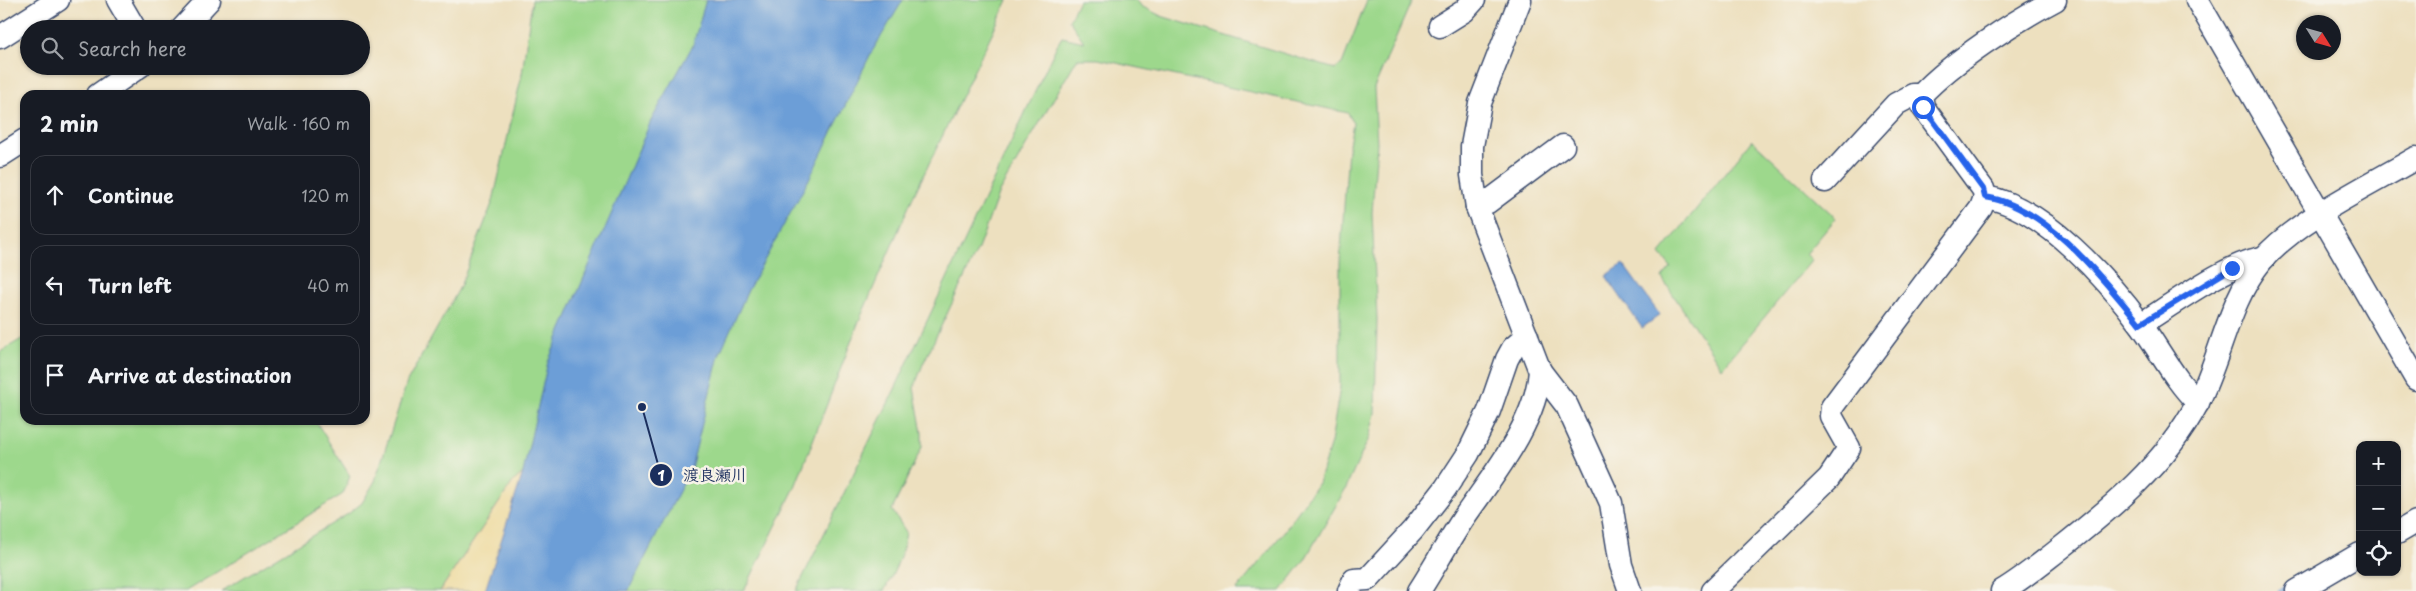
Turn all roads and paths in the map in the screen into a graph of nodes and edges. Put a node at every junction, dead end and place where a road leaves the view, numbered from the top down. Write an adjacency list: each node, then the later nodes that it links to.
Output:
1 (58, 0): 8 (street)
2 (118, 0): 9 (street)
3 (208, 0): 10 (street)
4 (1474, 0): 12 (street)
5 (1520, 0): 23 (street)
6 (2055, 0): 16 (street)
7 (2197, 0): 24 (street)
8 (27, 20)
9 (130, 20)
10 (190, 20)
11 (20, 24): 13 (street)
12 (1440, 26)
13 (0, 37)
14 (127, 75): 15 (street)
15 (105, 90)
16 (1921, 96): 21 (street); 22 (street)
17 (20, 143): 19 (street)
18 (1563, 146): 23 (street)
19 (0, 156)
20 (2416, 158): 24 (street)
21 (1826, 181)
22 (1985, 197): 26 (street); 37 (street)
23 (1477, 207): 27 (street)
24 (2321, 214): 25 (street); 29 (street)
25 (2264, 258): 26 (street); 30 (street)
26 (2140, 324): 30 (street)
27 (1527, 336): 28 (street); 34 (street)
28 (1540, 371): 35 (street); 36 (street)
29 (2416, 379)
30 (2198, 403): 38 (street)
31 (2416, 522): 32 (street)
32 (2400, 531)
33 (2356, 556): 39 (street)
34 (1349, 591)
35 (1419, 591)
36 (1630, 591)
37 (1713, 591)
38 (2002, 591)
39 (2297, 591)

